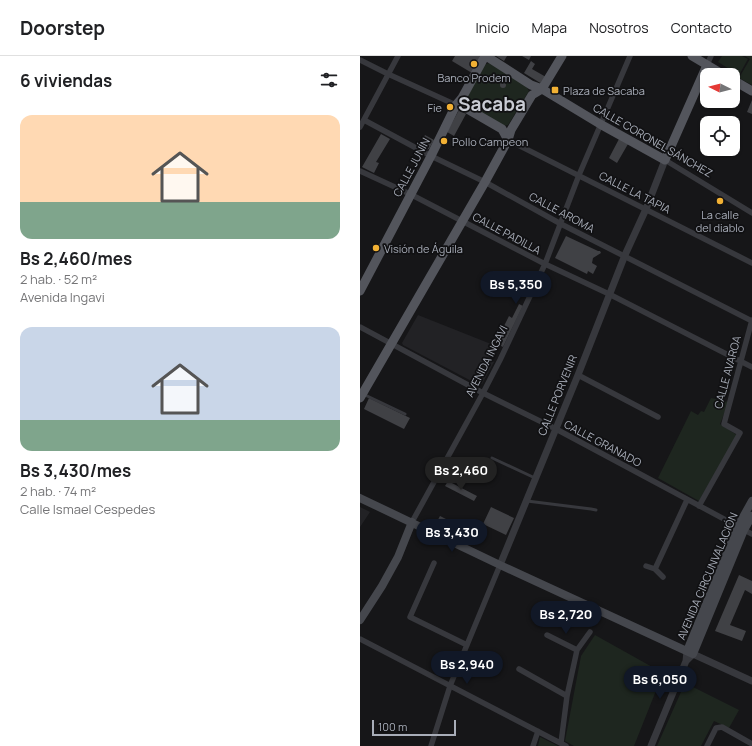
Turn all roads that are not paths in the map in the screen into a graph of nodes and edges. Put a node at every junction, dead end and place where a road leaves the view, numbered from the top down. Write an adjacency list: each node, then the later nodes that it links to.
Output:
1 (398, 56): 10 (street)
2 (486, 56): 12 (main road, CALLE CORONEL SÁNCHEZ); 14 (main road, CALLE JUNÍN)
3 (562, 56): 12 (main road)
4 (630, 56): 16 (street, AVENIDA INGAVI)
5 (692, 56): 8 (main road)
6 (711, 56): 8 (street, CALLE PORVENIR)
7 (360, 60): 10 (street)
8 (707, 65): 9 (main road); 20 (main road, CALLE PORVENIR)
9 (712, 68)
10 (388, 74): 14 (street); 15 (street)
11 (740, 84): 13 (main road)
12 (542, 89): 16 (main road, CALLE CORONEL SÁNCHEZ); 18 (main road)
13 (752, 91)
14 (456, 105): 18 (main road); 19 (main road, CALLE JUNÍN)
15 (364, 120): 17 (street); 19 (street, CALLE AROMA)
16 (600, 124): 20 (main road, CALLE CORONEL SÁNCHEZ); 22 (street, AVENIDA INGAVI)
17 (360, 127)
18 (508, 140): 22 (street, CALLE LA TAPIA); 23 (main road)
19 (431, 156): 23 (street, CALLE AROMA); 24 (main road, CALLE JUNÍN)
20 (665, 160): 25 (street, CALLE PORVENIR); 26 (street, CALLE CORONEL SÁNCHEZ)
21 (360, 171): 24 (street, CALLE PADILLA)
22 (580, 175): 25 (street, CALLE LA TAPIA); 28 (street, AVENIDA INGAVI)
23 (485, 182): 27 (main road); 28 (street, CALLE AROMA)
24 (410, 194): 27 (street, CALLE PADILLA); 32 (main road, CALLE JUNÍN)
25 (646, 209): 29 (street, CALLE PORVENIR); 30 (street, CALLE LA TAPIA)
26 (752, 213)
27 (463, 220): 31 (street, CALLE PADILLA); 36 (main road)
28 (561, 224): 29 (street, CALLE AROMA); 31 (street, AVENIDA INGAVI)
29 (625, 255): 33 (street, CALLE PORVENIR); 34 (street, CALLE AROMA)
30 (752, 263)
31 (545, 264): 33 (street, CALLE PADILLA); 40 (street, AVENIDA INGAVI)
32 (360, 291)
33 (609, 294): 37 (street, CALLE PADILLA); 39 (street, CALLE PORVENIR)
34 (752, 320): 37 (street, CALLE AVAROA)
35 (360, 327): 36 (street, CALLE GRANADO)
36 (391, 344): 40 (street, CALLE GRANADO); 41 (main road)
37 (740, 361): 38 (street, CALLE PADILLA); 51 (street, CALLE AVAROA)
38 (752, 367)
39 (578, 375): 43 (street); 44 (street, CALLE PORVENIR)
40 (483, 393): 44 (street, CALLE GRANADO); 54 (street, AVENIDA INGAVI)
41 (361, 396): 42 (lane)
42 (405, 414)
43 (658, 417)
44 (556, 429): 46 (street, CALLE PORVENIR); 48 (street, CALLE GRANADO)
45 (492, 458): 46 (lane)
46 (535, 478): 50 (street, CALLE PORVENIR)
47 (360, 498): 54 (main road)
48 (687, 500): 51 (street, CALLE GRANADO); 59 (street)
49 (752, 500): 55 (main road, AVENIDA CIRCUNVALACIÓN)
50 (526, 501): 52 (lane); 57 (street, CALLE PORVENIR)
51 (699, 506): 55 (street, CALLE GRANADO)
52 (596, 510)
53 (752, 516): 55 (main road, AVENIDA CIRCUNVALACIÓN)
54 (412, 522): 57 (main road); 61 (main road, AVENIDA INGAVI)
55 (745, 530): 67 (main road, AVENIDA CIRCUNVALACIÓN)
56 (434, 563): 65 (street)
57 (500, 565): 65 (street, CALLE PORVENIR); 67 (main road)
58 (646, 566): 59 (street)
59 (655, 568): 60 (street)
60 (663, 576)
61 (360, 620)
62 (590, 632): 66 (street)
63 (547, 636): 66 (street)
64 (360, 639): 70 (street)
65 (467, 645): 70 (street, CALLE PORVENIR)
66 (577, 650): 71 (street)
67 (690, 653): 69 (street); 78 (street, AVENIDA CIRCUNVALACIÓN)
68 (519, 669): 71 (street)
69 (752, 681)
70 (450, 686): 72 (street); 75 (street, CALLE PORVENIR)
71 (567, 696): 73 (street)
72 (538, 731): 73 (street); 76 (street)
73 (561, 743): 77 (street)
74 (752, 744): 79 (street)
75 (431, 746)
76 (533, 746)
77 (566, 746)
78 (651, 746)
79 (707, 746)

